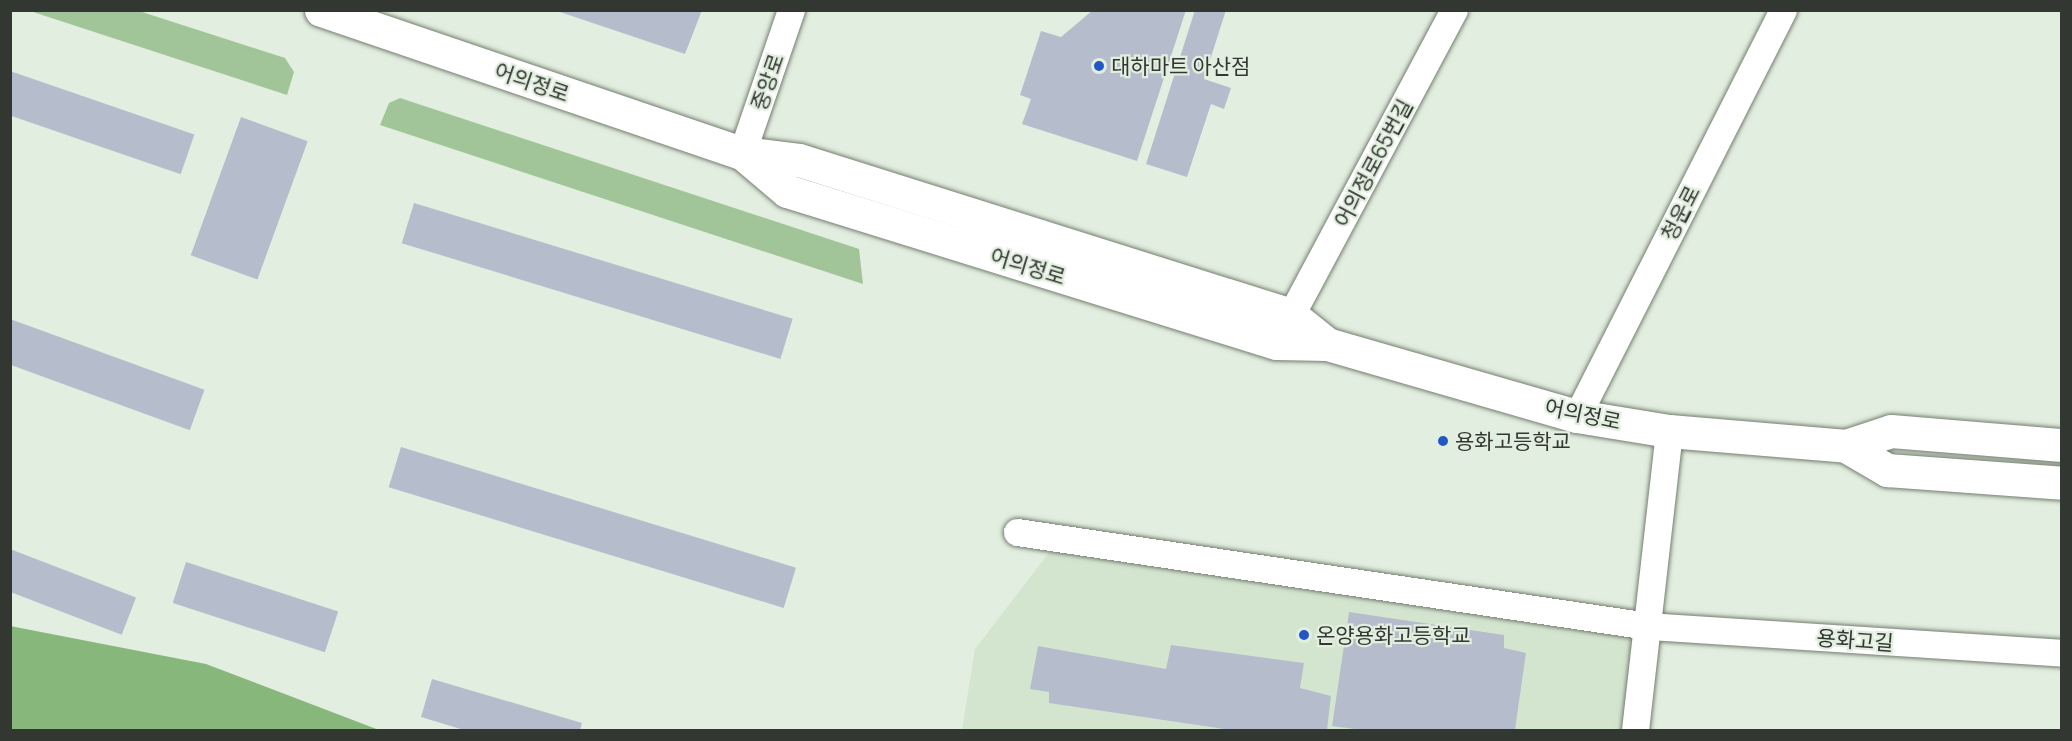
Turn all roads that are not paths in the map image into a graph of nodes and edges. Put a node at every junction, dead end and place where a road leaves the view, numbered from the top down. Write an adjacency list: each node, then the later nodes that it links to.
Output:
1 (321, 10): 5 (main road, 어의정로)
2 (791, 10): 5 (street, 중앙로)
3 (1454, 10): 6 (street, 어의정로65번길)
4 (1783, 10): 8 (street, 청운로)
5 (742, 153): 6 (main road, 어의정로); 7 (main road, 어의정로)
6 (1291, 315): 7 (main road, 어의정로)
7 (1327, 344): 8 (main road, 어의정로)
8 (1577, 416): 9 (main road, 어의정로)
9 (1669, 431): 11 (main road, 어의정로); 14 (street)
10 (2061, 445): 11 (main road, 어의정로)
11 (1846, 446): 12 (main road, 어의정로)
12 (2061, 483)
13 (1017, 532): 14 (street, 용화고길)
14 (1648, 626): 15 (street, 용화고길); 16 (street)
15 (2061, 653)
16 (1635, 730)

